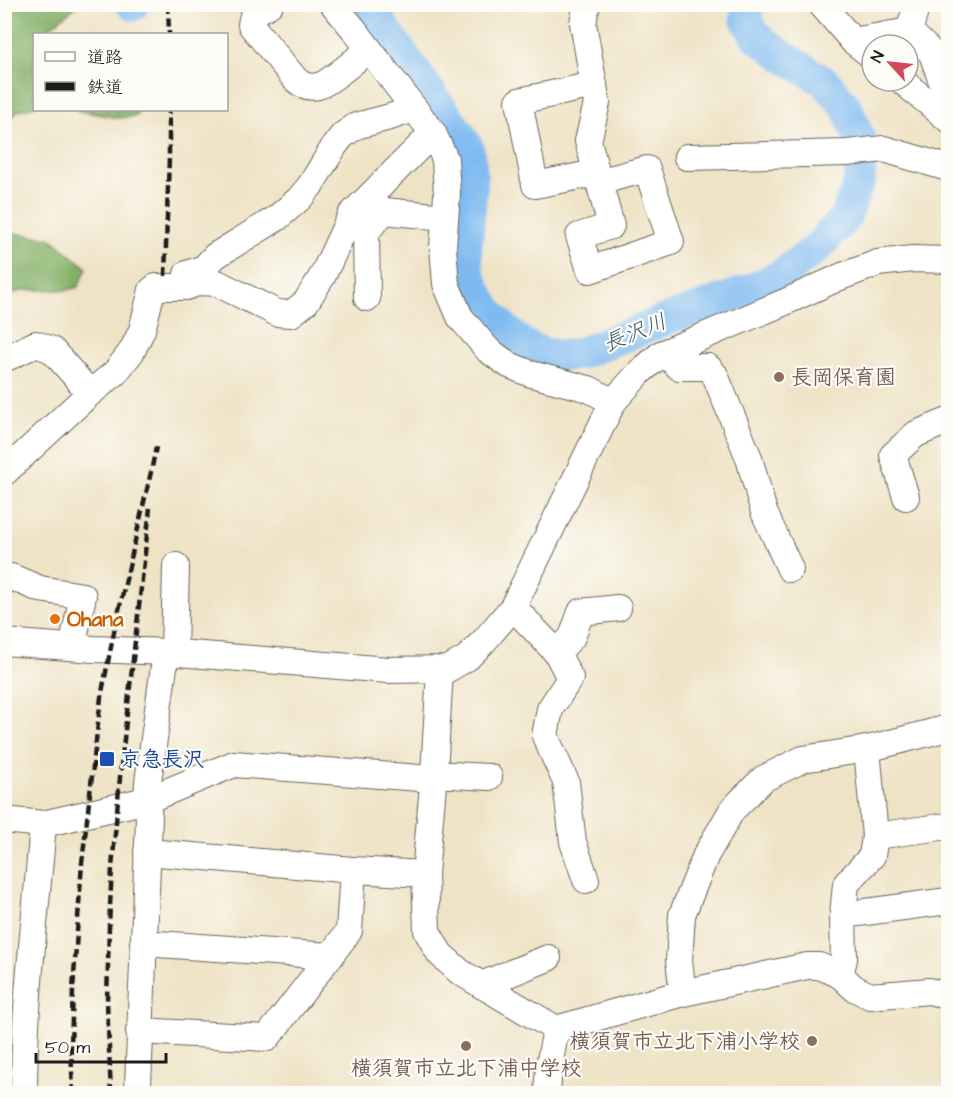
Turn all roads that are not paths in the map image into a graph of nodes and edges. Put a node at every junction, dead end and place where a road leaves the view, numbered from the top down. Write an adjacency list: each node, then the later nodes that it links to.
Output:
1 (270, 4): 9 (street)
2 (333, 4): 9 (street)
3 (587, 4): 10 (street)
4 (821, 4): 8 (street)
5 (893, 33): 6 (street)
6 (919, 33)
7 (920, 35): 13 (street)
8 (860, 46)
9 (369, 49): 12 (street)
10 (594, 85): 17 (street); 17 (street)
11 (917, 93): 13 (street)
12 (414, 109): 14 (street); 20 (street)
13 (947, 117)
14 (433, 133): 18 (street); 20 (street)
15 (687, 157): 16 (street)
16 (948, 168)
17 (597, 177): 17 (street)
18 (445, 217): 21 (street); 25 (street)
19 (948, 260): 22 (street)
20 (186, 287): 24 (street)
21 (367, 298)
22 (661, 354): 25 (street); 30 (street)
23 (4, 359): 24 (street)
24 (90, 393): 27 (street)
25 (613, 402): 32 (street)
26 (948, 421): 28 (street)
27 (4, 473)
28 (906, 497)
29 (176, 566): 36 (street)
30 (790, 569)
31 (4, 576): 35 (street)
32 (513, 607): 37 (street); 38 (street)
33 (618, 608): 37 (street)
34 (4, 642): 35 (street)
35 (72, 647): 36 (street)
36 (170, 653): 38 (street); 43 (street)
37 (557, 653): 51 (street)
38 (440, 670): 41 (street)
39 (948, 728): 40 (street)
40 (867, 750): 47 (street); 59 (street)
41 (434, 776): 42 (street); 43 (street); 50 (street)
42 (489, 777)
43 (147, 800): 45 (street); 48 (street)
44 (4, 820): 45 (street)
45 (43, 824): 63 (street)
46 (948, 826): 47 (street)
47 (875, 836): 53 (street)
48 (147, 852): 49 (street); 54 (street)
49 (353, 870): 50 (street); 55 (street)
50 (425, 874): 58 (street)
51 (586, 879)
52 (948, 901): 53 (street)
53 (843, 915): 57 (street)
54 (143, 943): 55 (street); 62 (street)
55 (331, 956): 62 (street)
56 (548, 958): 58 (street)
57 (840, 975): 59 (street); 60 (street)
58 (481, 985): 61 (street)
59 (683, 993): 61 (street)
60 (948, 996)
61 (556, 1029): 65 (street)
62 (139, 1032): 64 (street)
63 (18, 1079)
64 (140, 1094)
65 (547, 1094)

